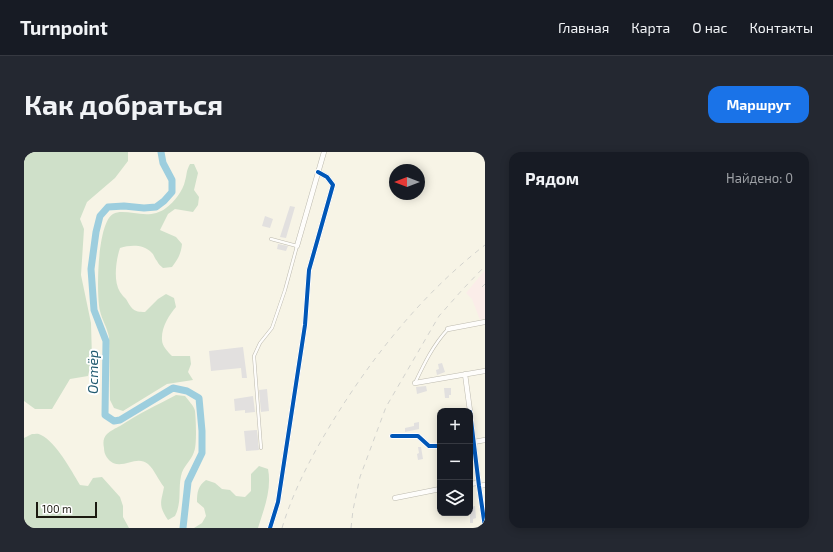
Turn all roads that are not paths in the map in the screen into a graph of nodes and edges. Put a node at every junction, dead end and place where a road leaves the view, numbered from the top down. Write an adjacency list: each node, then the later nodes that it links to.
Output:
1 (324, 152): 2 (street)
2 (318, 172): 4 (street); 23 (street)
3 (271, 239): 4 (lane)
4 (297, 246): 16 (lane)
5 (485, 322): 6 (street)
6 (448, 329): 9 (lane)
7 (485, 371): 8 (street)
8 (465, 374): 9 (street); 10 (street)
9 (415, 383)
10 (470, 408)
11 (392, 436): 15 (street)
12 (485, 440): 13 (street)
13 (473, 442)
14 (472, 444): 19 (street)
15 (437, 446)
16 (261, 448)
17 (473, 483): 19 (street)
18 (485, 485): 19 (street)
19 (478, 486): 22 (street)
20 (437, 490): 21 (street)
21 (395, 498)
22 (485, 527)
23 (270, 528)

